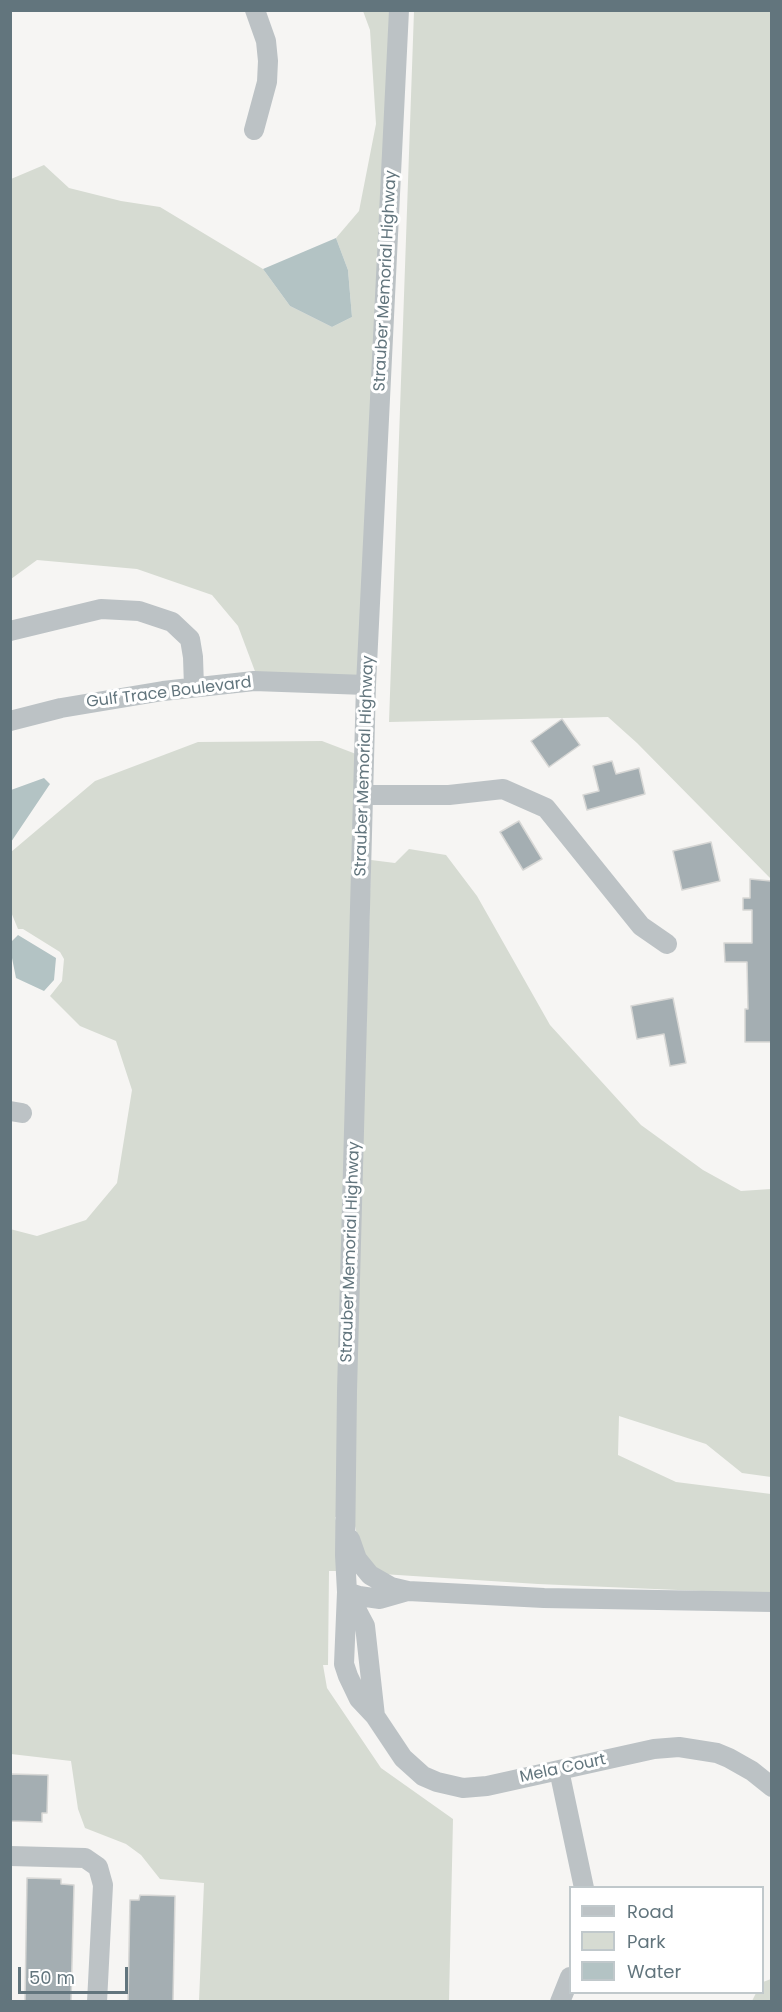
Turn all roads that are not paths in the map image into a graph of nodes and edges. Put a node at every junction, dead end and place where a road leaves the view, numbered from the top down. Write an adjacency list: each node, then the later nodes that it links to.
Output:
1 (255, 10): 3 (street)
2 (399, 10): 5 (street, Strauber Memorial Highway)
3 (254, 130)
4 (10, 631): 6 (street)
5 (366, 685): 6 (street, Gulf Trace Boulevard); 8 (street, Strauber Memorial Highway)
6 (194, 687): 7 (street, Gulf Trace Boulevard)
7 (10, 721)
8 (364, 795): 9 (street); 10 (street, Strauber Memorial Highway)
9 (667, 944)
10 (345, 1523): 11 (street, Strauber Memorial Highway); 12 (street, Strauber Memorial Highway)
11 (408, 1591): 13 (street, Strauber Memorial Highway); 14 (street, Strauber Memorial Highway)
12 (347, 1592): 13 (street, Strauber Memorial Highway); 15 (street, Mela Court); 17 (street, Mela Court)
13 (380, 1599): 15 (street)
14 (771, 1602)
15 (365, 1626): 16 (street, Mela Court)
16 (370, 1666): 17 (street); 18 (street, Mela Court)
17 (346, 1670): 18 (street, Mela Court)
18 (375, 1716): 19 (street, Mela Court)
19 (559, 1770): 20 (street, Mela Court); 22 (street)
20 (771, 1787)
21 (10, 1856): 24 (street)
22 (585, 1886)
23 (569, 1979): 25 (street)
24 (97, 2001)
25 (560, 2001)

